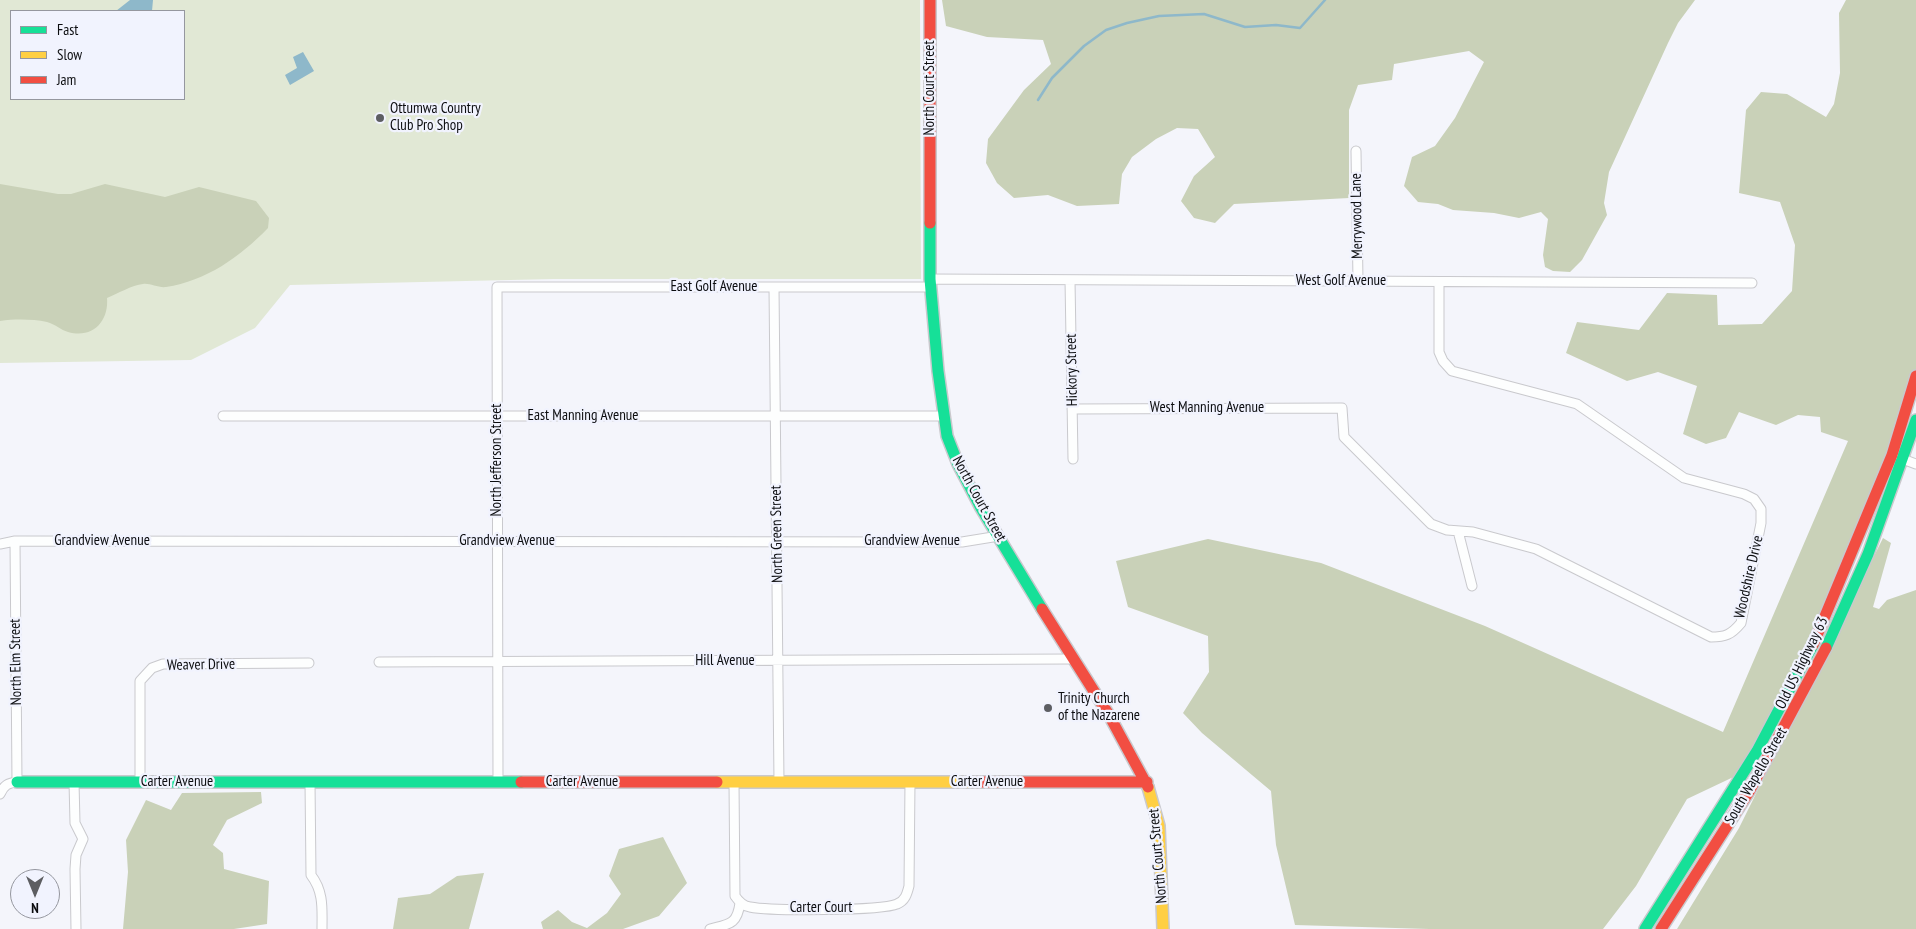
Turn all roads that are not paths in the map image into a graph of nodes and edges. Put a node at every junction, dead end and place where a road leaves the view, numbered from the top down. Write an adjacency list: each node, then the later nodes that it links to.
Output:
1 (930, 0): 6 (main road, North Court Street)
2 (1356, 151): 4 (street, Merrywood Lane)
3 (1070, 280): 4 (street, West Golf Avenue); 6 (street, West Golf Avenue); 12 (street, Hickory Street)
4 (1358, 281): 5 (street, West Golf Avenue)
5 (1439, 282): 7 (street, West Golf Avenue); 22 (street, Woodshire Drive)
6 (930, 283): 9 (street, East Golf Avenue); 16 (main road, North Court Street)
7 (1752, 283)
8 (496, 287): 9 (street, East Golf Avenue); 14 (street, North Jefferson Street)
9 (774, 287): 15 (street, North Green Street)
10 (1916, 376): 18 (main road, Old US Highway 63)
11 (1342, 408): 12 (street, West Manning Avenue); 22 (street, Woodshire Drive)
12 (1072, 409): 20 (street, Hickory Street)
13 (223, 416): 14 (street, East Manning Avenue)
14 (497, 416): 15 (street, East Manning Avenue); 25 (street, North Jefferson Street)
15 (775, 416): 16 (street, East Manning Avenue); 26 (street, North Green Street)
16 (943, 416): 23 (main road, North Court Street)
17 (1916, 420): 19 (main road, South Wapello Street)
18 (1892, 455): 19 (street); 49 (main road, Old US Highway 63)
19 (1904, 459): 21 (street); 50 (main road, South Wapello Street)
20 (1073, 460)
21 (1916, 464)
22 (1458, 531): 28 (street)
23 (1000, 536): 26 (street, Grandview Avenue); 29 (main road, North Court Street)
24 (15, 541): 25 (street, Grandview Avenue); 27 (street, Grandview Avenue); 34 (street, North Elm Street)
25 (497, 541): 26 (street, Grandview Avenue); 32 (street, North Jefferson Street)
26 (777, 542): 30 (street, North Green Street)
27 (0, 544)
28 (1472, 586)
29 (1072, 659): 30 (street, Hill Avenue); 42 (main road, North Court Street)
30 (778, 660): 32 (street, Hill Avenue); 40 (street, North Green Street)
31 (379, 662): 32 (street, Hill Avenue)
32 (497, 662): 38 (street, North Jefferson Street)
33 (309, 663): 36 (street, Weaver Drive)
34 (17, 782): 35 (main road, Carter Avenue); 43 (street)
35 (74, 782): 36 (main road, Carter Avenue); 45 (street)
36 (140, 782): 37 (main road, Carter Avenue)
37 (310, 782): 38 (main road, Carter Avenue); 46 (street)
38 (498, 782): 39 (main road, Carter Avenue)
39 (734, 782): 40 (main road, Carter Avenue); 44 (street)
40 (779, 782): 41 (main road, Carter Avenue)
41 (910, 782): 42 (main road, Carter Avenue); 44 (street, Carter Court)
42 (1147, 782): 48 (main road, North Court Street)
43 (0, 794)
44 (740, 903): 47 (street)
45 (76, 929)
46 (322, 929)
47 (710, 929)
48 (1164, 929)
49 (1645, 929)
50 (1661, 929)

